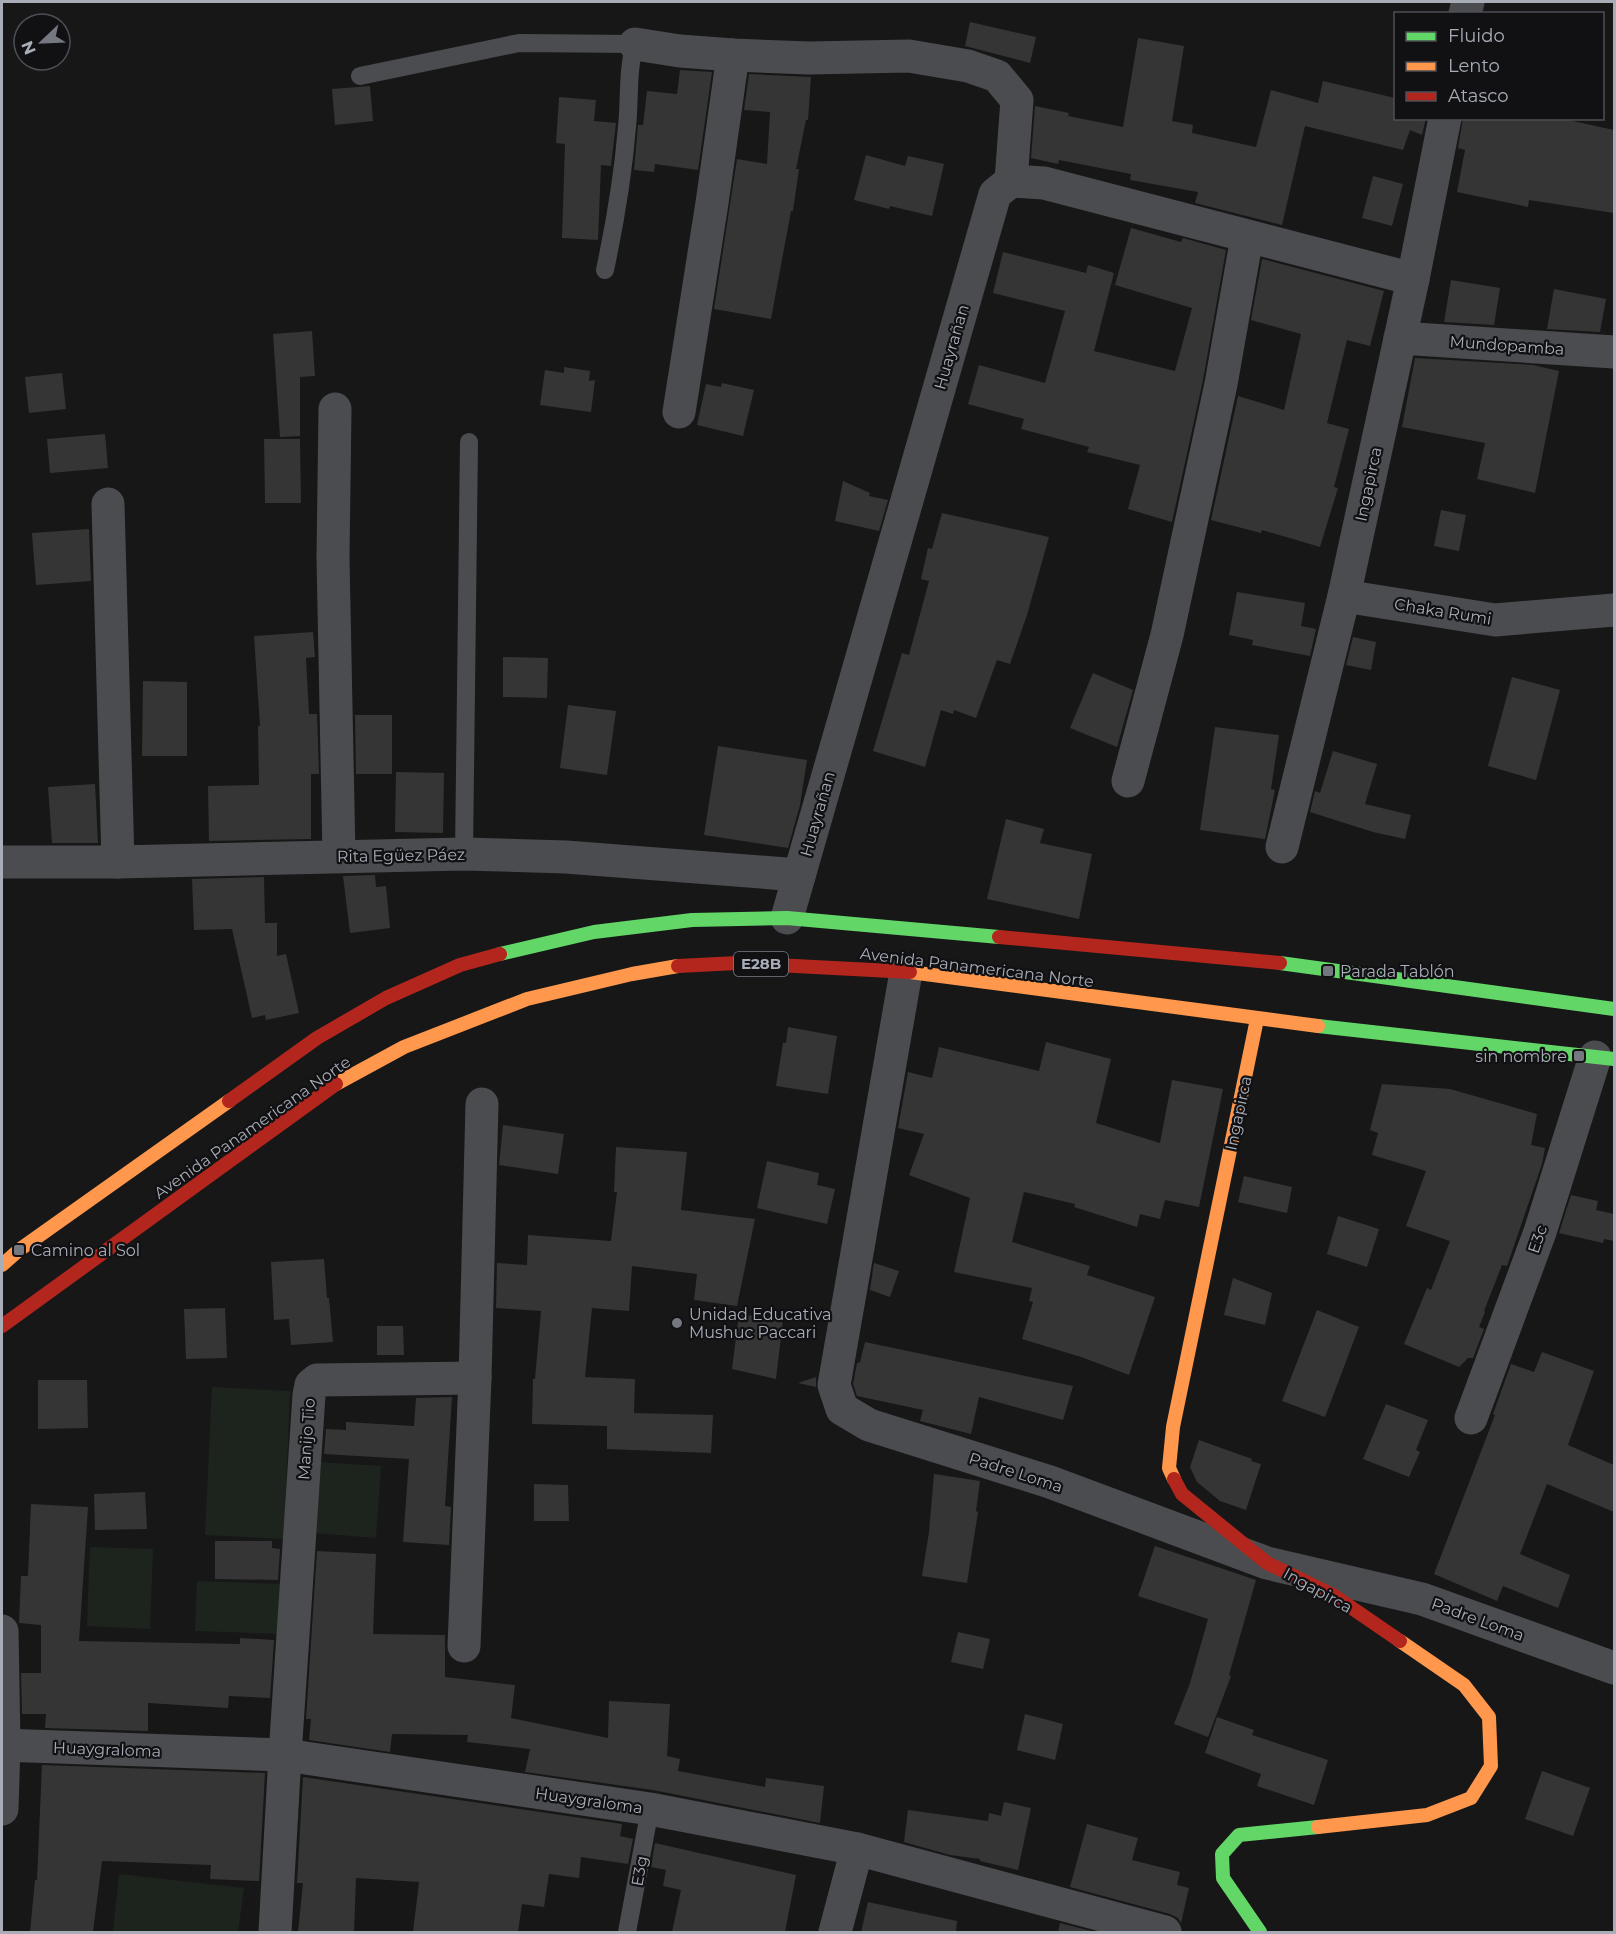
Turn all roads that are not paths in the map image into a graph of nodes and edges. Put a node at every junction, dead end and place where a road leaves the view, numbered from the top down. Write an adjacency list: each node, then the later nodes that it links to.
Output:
1 (635, 44): 2 (street); 3 (lane); 7 (lane)
2 (733, 55): 5 (street); 12 (street)
3 (360, 76)
4 (1445, 120): 8 (street, Ingapirca)
5 (1011, 181): 6 (street); 23 (street, Huayrañan)
6 (1247, 237): 8 (street); 17 (street)
7 (605, 270)
8 (1413, 279): 9 (street, Ingapirca)
9 (1400, 338): 10 (street, Mundopamba); 15 (street, Ingapirca)
10 (1614, 352)
11 (335, 409): 20 (street)
12 (679, 412)
13 (469, 442): 19 (lane)
14 (108, 504): 22 (street)
15 (1344, 596): 16 (street, Chaka Rumi); 18 (street, Ingapirca)
16 (1614, 610)
17 (1128, 781)
18 (1282, 847)
19 (464, 854): 20 (street, Rita Egüez Páez); 23 (street, Rita Egüez Páez)
20 (339, 856): 22 (street, Rita Egüez Páez)
21 (2, 862): 22 (street, Rita Egüez Páez)
22 (118, 862)
23 (799, 875): 24 (street, Huayrañan)
24 (787, 918): 26 (main road, Avenida Panamericana Norte); 30 (main road, Avenida Panamericana Norte)
25 (906, 972): 27 (main road, Avenida Panamericana Norte / E28B); 31 (main road, Avenida Panamericana Norte / E28B); 34 (street, Padre Loma)
26 (1614, 1009)
27 (1257, 1019): 28 (main road, Avenida Panamericana Norte / E28B); 34 (main road, Ingapirca)
28 (1605, 1058): 33 (street, E3c)
29 (482, 1104): 32 (street)
30 (2, 1265)
31 (2, 1326)
32 (475, 1378): 36 (street); 39 (street, Manijo Tio)
33 (1471, 1418)
34 (1267, 1563): 37 (street, Padre Loma); 47 (main road, Ingapirca)
35 (2, 1631): 38 (street)
36 (464, 1647)
37 (1614, 1668)
38 (3, 1745): 39 (street, Huaygraloma); 40 (street)
39 (285, 1755): 41 (street, Huaygraloma); 43 (street, Manijo Tio)
40 (2, 1809)
41 (650, 1809): 42 (street, Huaygraloma); 44 (lane, E3g)
42 (857, 1849): 45 (street); 46 (street, Huaygraloma)
43 (275, 1932)
44 (627, 1932)
45 (835, 1932)
46 (1165, 1932)
47 (1260, 1932)

